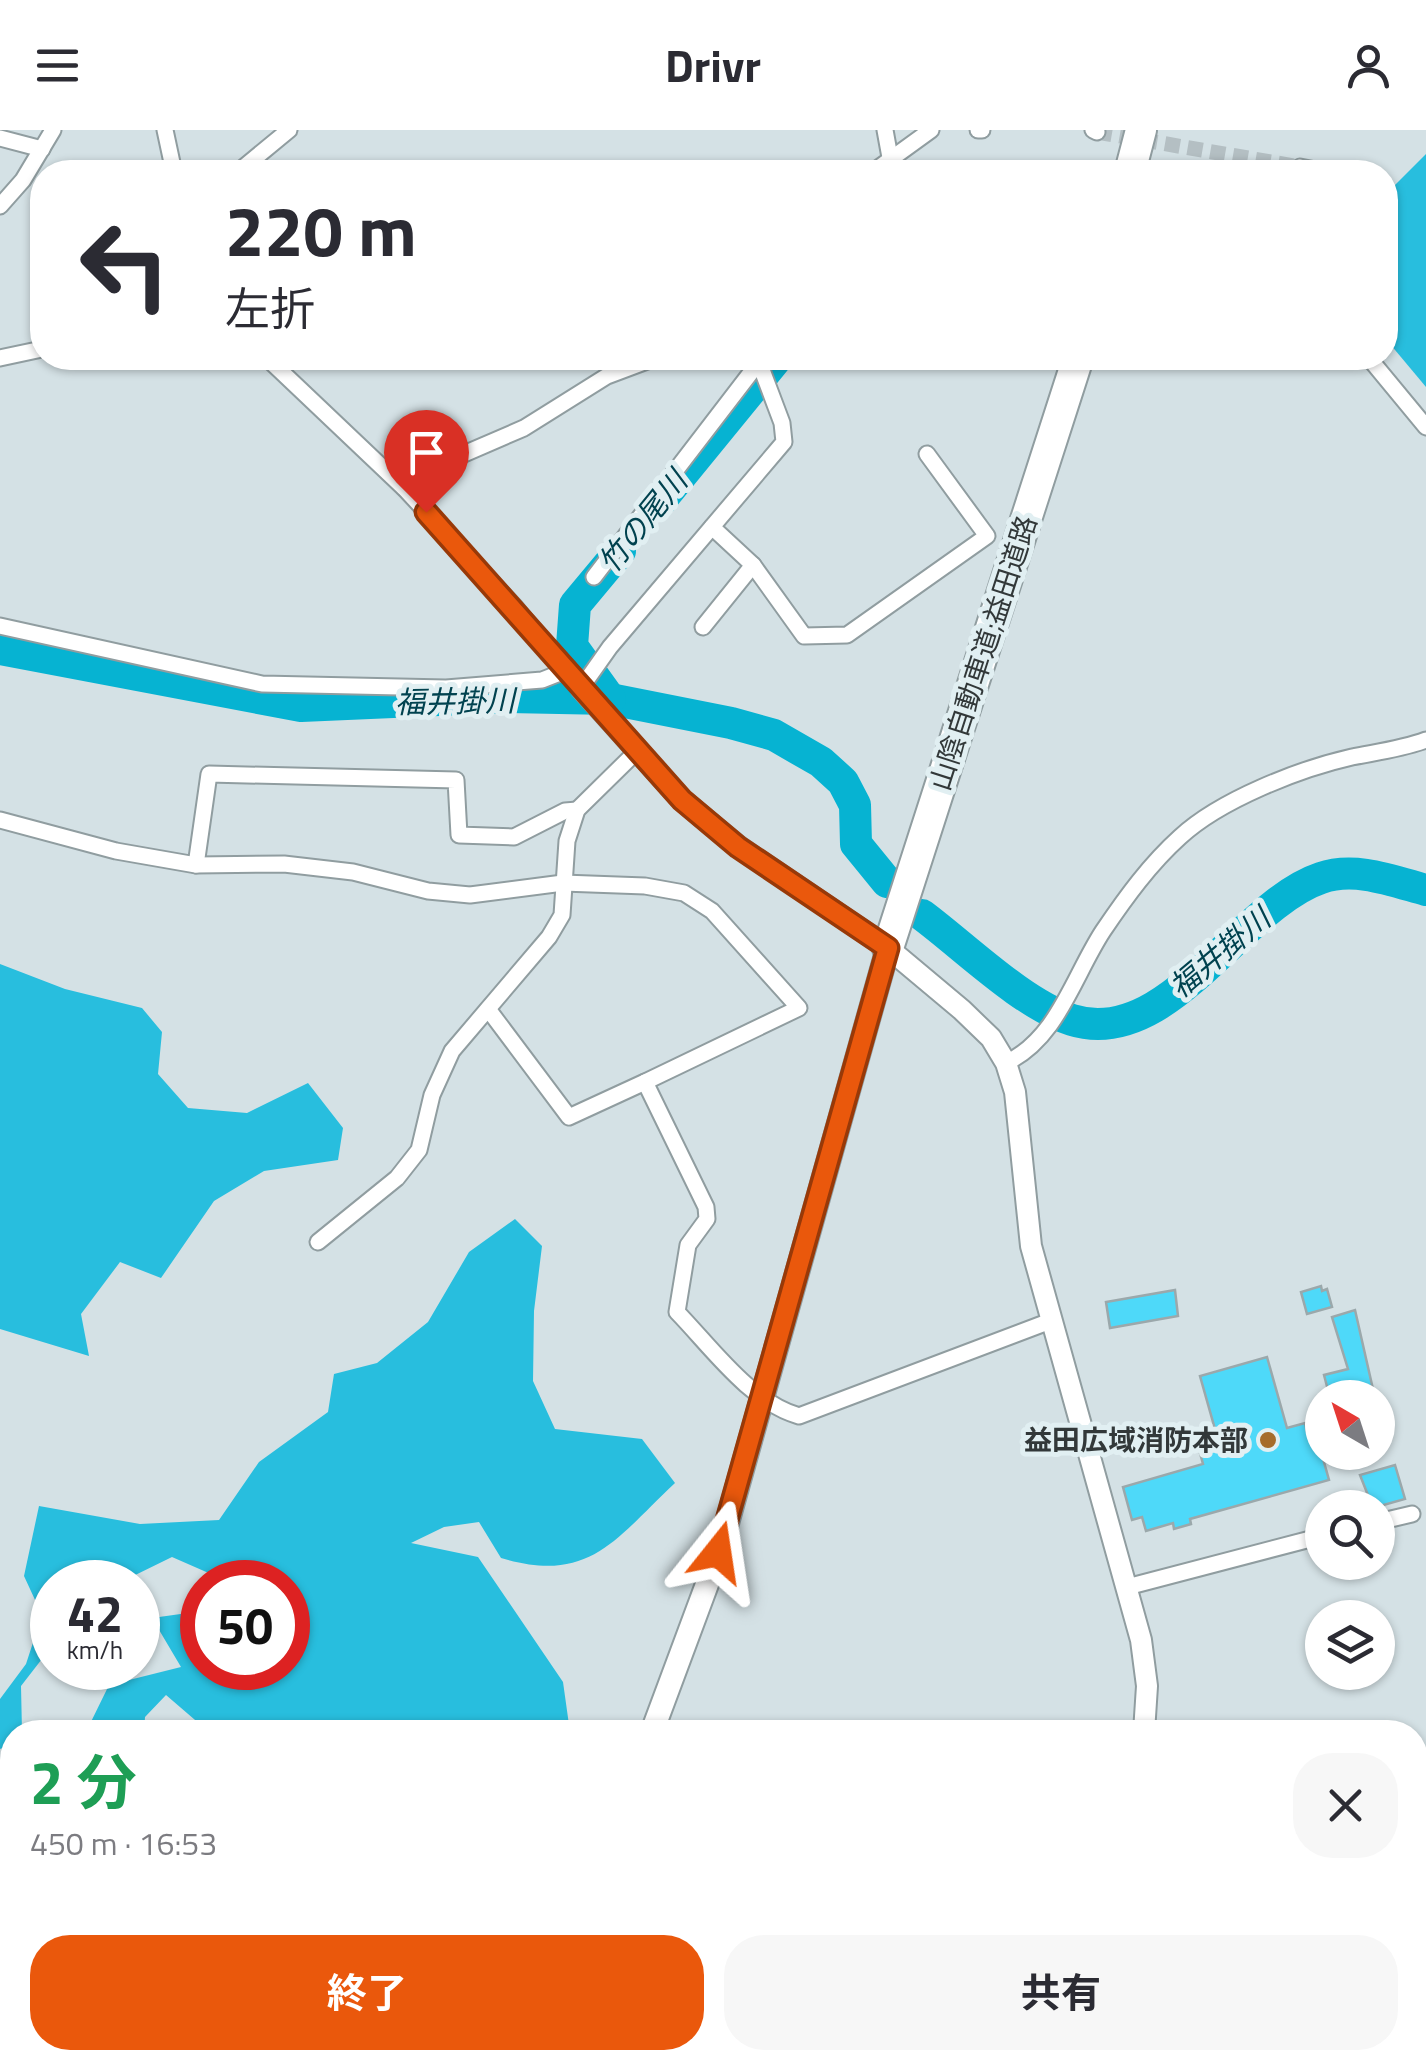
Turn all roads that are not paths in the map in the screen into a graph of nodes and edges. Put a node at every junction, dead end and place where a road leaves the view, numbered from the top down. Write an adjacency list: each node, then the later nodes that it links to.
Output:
1 (53, 130): 8 (street)
2 (166, 130): 10 (street)
3 (289, 130): 11 (street)
4 (886, 130): 12 (street)
5 (931, 130): 13 (street)
6 (1141, 130): 14 (highway)
7 (0, 138): 8 (street)
8 (42, 149): 9 (street)
9 (34, 160)
10 (172, 160)
11 (253, 160)
12 (891, 160)
13 (895, 160)
14 (1133, 160)
15 (30, 165): 16 (street)
16 (0, 206)
17 (30, 352): 18 (street)
18 (0, 358)
19 (280, 370): 27 (street)
20 (622, 370): 27 (street)
21 (752, 370): 30 (street)
22 (764, 370): 28 (street)
23 (1074, 370): 41 (highway, 山陰自動車道;益田道路)
24 (1379, 370): 25 (street)
25 (1426, 427)
26 (926, 454): 29 (street)
27 (404, 488): 33 (street)
28 (712, 527): 29 (street); 34 (street)
29 (753, 565): 32 (street)
30 (594, 577)
31 (0, 626): 33 (street)
32 (703, 627)
33 (565, 671): 34 (street)
34 (581, 688): 36 (street)
35 (1426, 740): 43 (street)
36 (636, 752): 37 (street); 41 (street)
37 (577, 810): 39 (street); 40 (street)
38 (0, 820): 39 (street)
39 (196, 864): 40 (street)
40 (562, 883): 42 (street); 44 (street)
41 (888, 948): 43 (street); 47 (main road)
42 (488, 1009): 44 (street); 45 (street)
43 (1006, 1063): 46 (street)
44 (645, 1082): 47 (street)
45 (318, 1242)
46 (1053, 1320): 47 (street); 51 (street)
47 (762, 1396): 52 (main road)
48 (1412, 1514): 49 (street)
49 (1395, 1518)
50 (1305, 1540): 51 (street)
51 (1127, 1587): 53 (street)
52 (656, 1720)
53 (1145, 1720)

